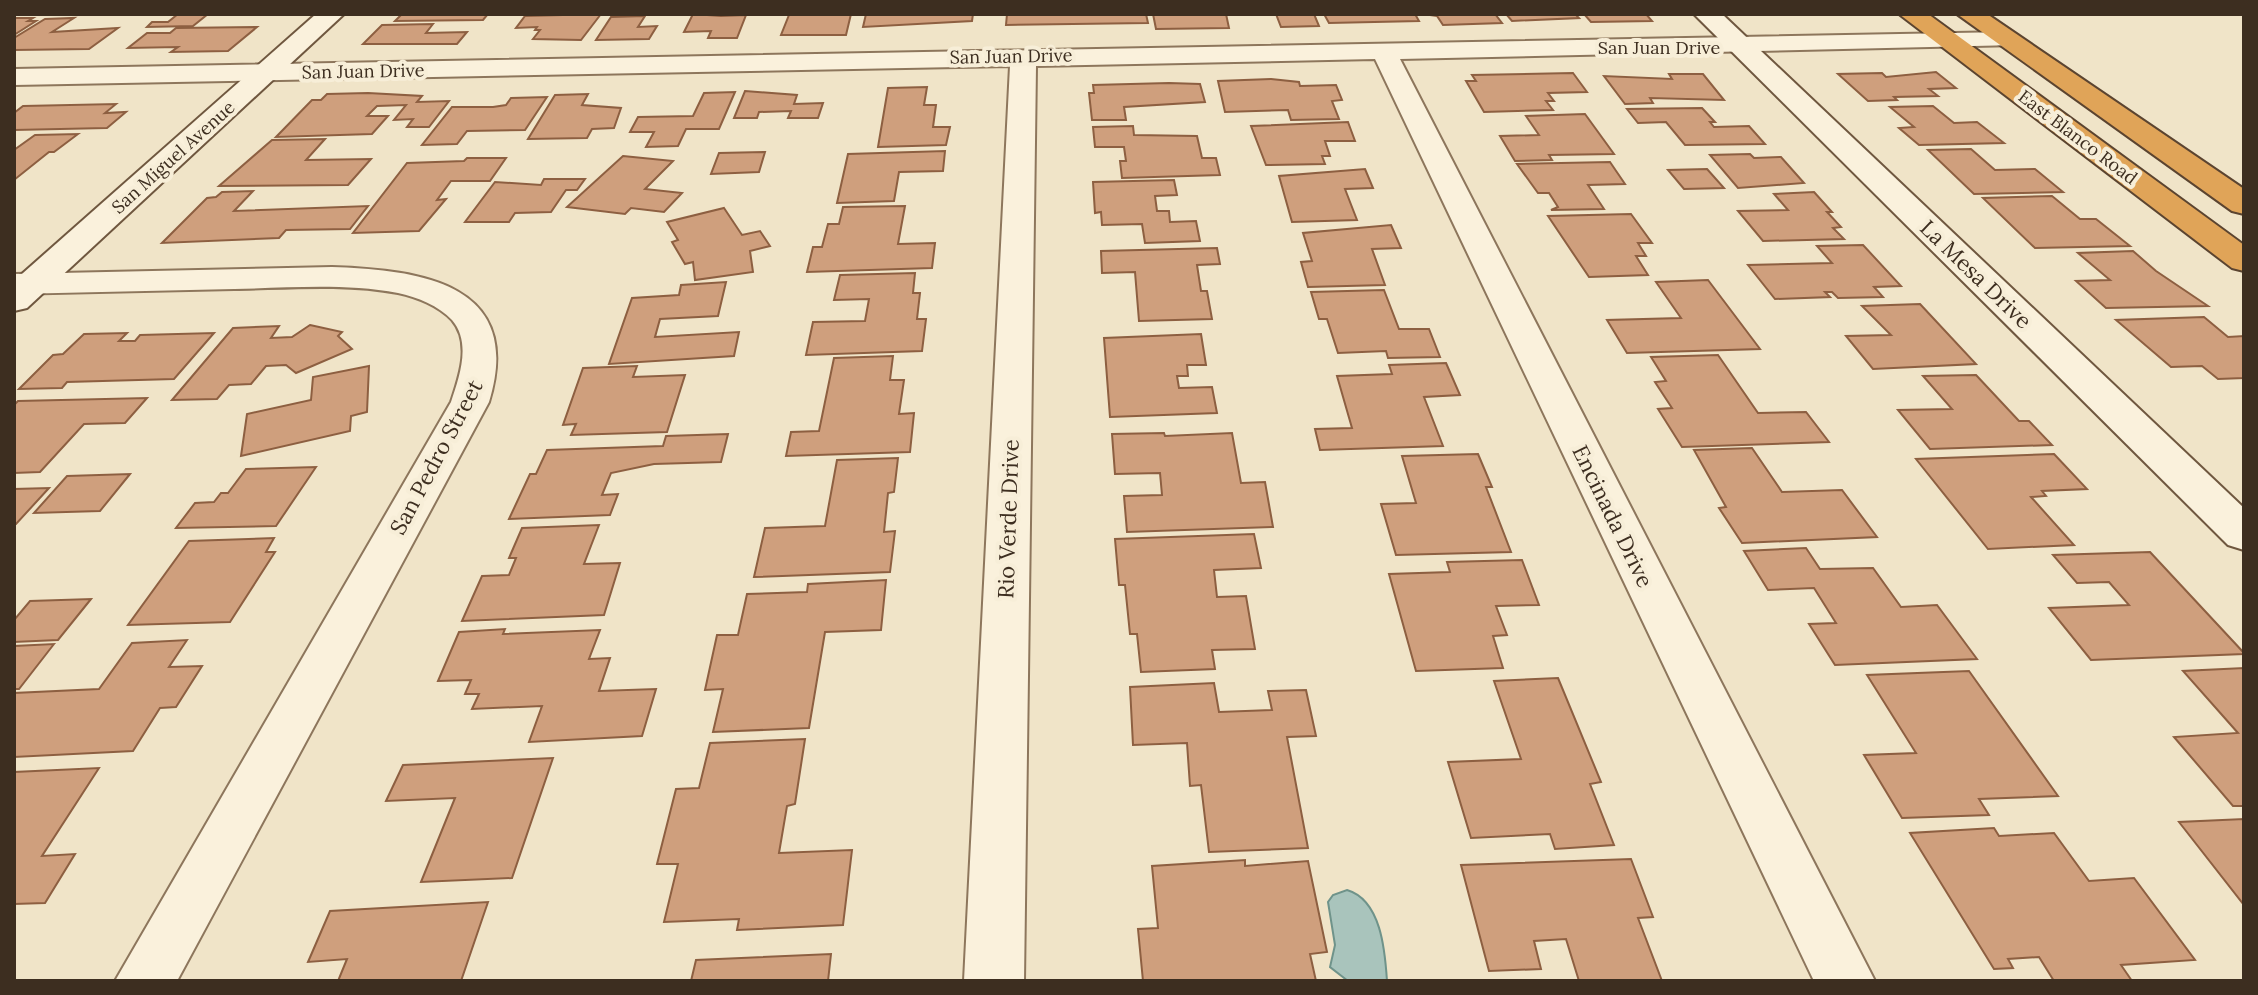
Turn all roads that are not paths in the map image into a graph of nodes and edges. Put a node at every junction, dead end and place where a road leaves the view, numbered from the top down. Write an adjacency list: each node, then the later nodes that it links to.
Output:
1 (331, 14): 10 (street, San Miguel Avenue)
2 (1707, 14): 7 (street, La Mesa Drive)
3 (1912, 14): 6 (highway, East Blanco Road)
4 (1970, 14): 5 (highway, East Blanco Road)
5 (2008, 40): 6 (street, San Juan Drive); 12 (highway, East Blanco Road)
6 (1949, 42): 7 (street, San Juan Drive); 13 (highway, East Blanco Road)
7 (1740, 46): 8 (street, San Juan Drive); 15 (street, La Mesa Drive)
8 (1383, 50): 9 (street, San Juan Drive); 18 (street, Encinada Drive)
9 (1023, 56): 10 (street, San Juan Drive); 17 (street, Rio Verde Drive)
10 (266, 73): 11 (street, San Juan Drive); 14 (street, San Miguel Avenue)
11 (14, 77)
12 (2244, 204)
13 (2244, 261)
14 (20, 289): 16 (street, San Pedro Street)
15 (2244, 534)
16 (145, 981)
17 (994, 981)
18 (1845, 981)

